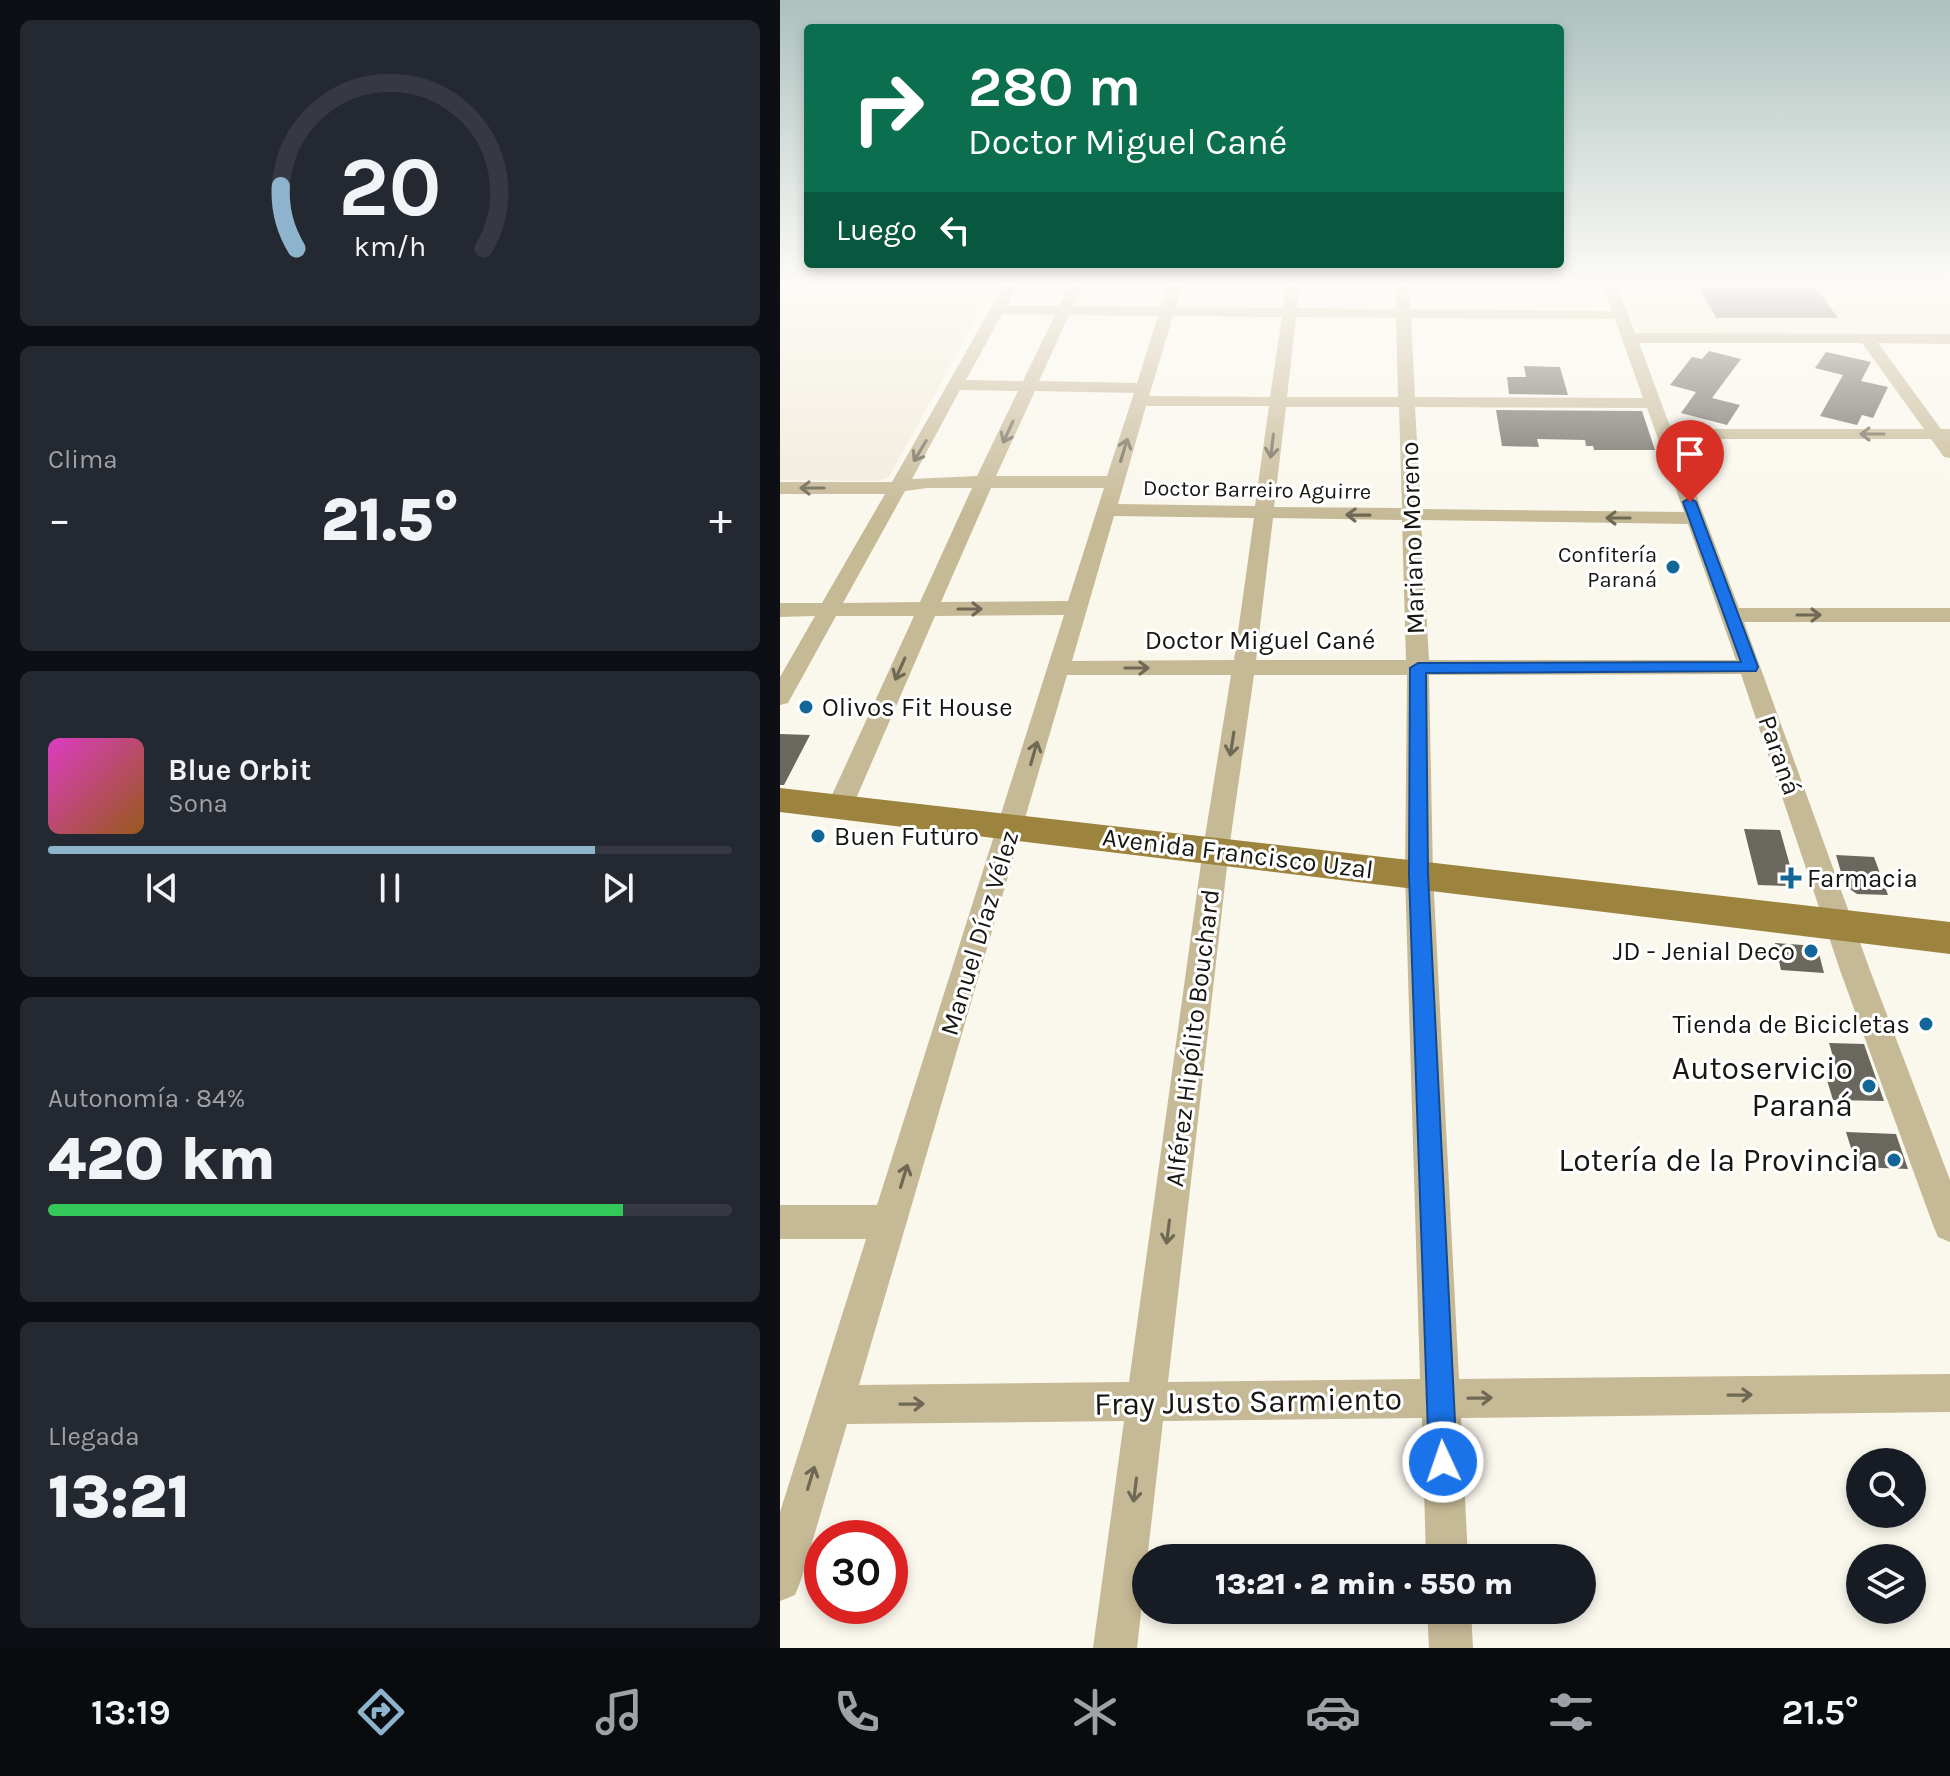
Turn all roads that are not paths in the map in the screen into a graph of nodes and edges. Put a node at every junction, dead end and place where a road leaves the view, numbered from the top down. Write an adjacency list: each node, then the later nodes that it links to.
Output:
1 (970, 362): 8 (street)
2 (1040, 362): 9 (street)
3 (1151, 362): 10 (street, Manuel Díaz Vélez)
4 (1283, 362): 11 (street, Alférez Hipólito Bouchard)
5 (1405, 362): 12 (street, Mariano Moreno)
6 (1638, 362): 13 (street, Paraná)
7 (1885, 362): 15 (street)
8 (958, 385): 9 (street); 19 (street, one-way to 19)
9 (1029, 386): 10 (street); 17 (street, one-way to 17)
10 (1141, 394): 11 (street); 18 (street, Manuel Díaz Vélez, one-way to 10)
11 (1278, 402): 12 (street); 22 (street, Alférez Hipólito Bouchard, one-way to 22)
12 (1407, 403): 13 (street); 23 (street, Mariano Moreno)
13 (1653, 403): 14 (street, Paraná)
14 (1665, 434): 15 (street, one-way to 14); 24 (street, Paraná)
15 (1943, 434): 16 (street)
16 (1950, 453)
17 (984, 482): 18 (street, Doctor Barreiro Aguirre); 19 (street, Doctor Barreiro Aguirre); 26 (street)
18 (1115, 482): 21 (street, Manuel Díaz Vélez)
19 (900, 486): 20 (street, Doctor Barreiro Aguirre, one-way to 20); 28 (street)
20 (780, 488)
21 (1106, 510): 22 (street, Doctor Barreiro Aguirre); 25 (street, Manuel Díaz Vélez)
22 (1264, 513): 23 (street, Doctor Barreiro Aguirre, one-way to 22); 31 (street, Alférez Hipólito Bouchard)
23 (1411, 516): 24 (street, Doctor Barreiro Aguirre, one-way to 23); 34 (street, Mariano Moreno)
24 (1696, 518): 29 (street, Paraná)
25 (1076, 608): 26 (street, one-way to 25); 33 (street, Manuel Díaz Vélez)
26 (926, 609): 28 (street); 37 (street, one-way to 37)
27 (780, 610): 28 (street)
28 (830, 610): 35 (street)
29 (1731, 615): 30 (street, one-way to 30); 32 (street, Paraná)
30 (1950, 615)
31 (1244, 667): 33 (street, Doctor Miguel Cané, one-way to 31); 34 (street, Doctor Miguel Cané); 39 (street, Alférez Hipólito Bouchard, one-way to 39)
32 (1750, 667): 34 (street, Doctor Miguel Cané); 41 (street, Paraná)
33 (1059, 668): 38 (street, Manuel Díaz Vélez, one-way to 33)
34 (1418, 668): 40 (street, Mariano Moreno)
35 (780, 697)
36 (780, 800): 37 (main road, Avenida Francisco Uzal)
37 (839, 808): 38 (main road, Avenida Francisco Uzal)
38 (1012, 828): 39 (main road, Avenida Francisco Uzal); 44 (street, Manuel Díaz Vélez, one-way to 38)
39 (1216, 849): 40 (main road, Avenida Francisco Uzal); 48 (street, Alférez Hipólito Bouchard, one-way to 48)
40 (1419, 874): 41 (main road, Avenida Francisco Uzal); 47 (street, Mariano Moreno)
41 (1839, 924): 42 (main road, Avenida Francisco Uzal); 45 (street, Paraná)
42 (1950, 938)
43 (780, 1222): 44 (street)
44 (891, 1222): 49 (street, Manuel Díaz Vélez)
45 (1950, 1225)
46 (1950, 1393): 47 (street, Fray Justo Sarmiento, one-way to 46)
47 (1440, 1399): 48 (street, Fray Justo Sarmiento); 50 (street, Mariano Moreno)
48 (1146, 1402): 49 (street, Fray Justo Sarmiento, one-way to 48); 53 (street, Alférez Hipólito Bouchard, one-way to 53)
49 (834, 1405): 51 (street, Manuel Díaz Vélez, one-way to 49)
50 (1446, 1544)
51 (780, 1580)
52 (1450, 1624): 54 (street)
53 (1115, 1648)
54 (1451, 1648)

